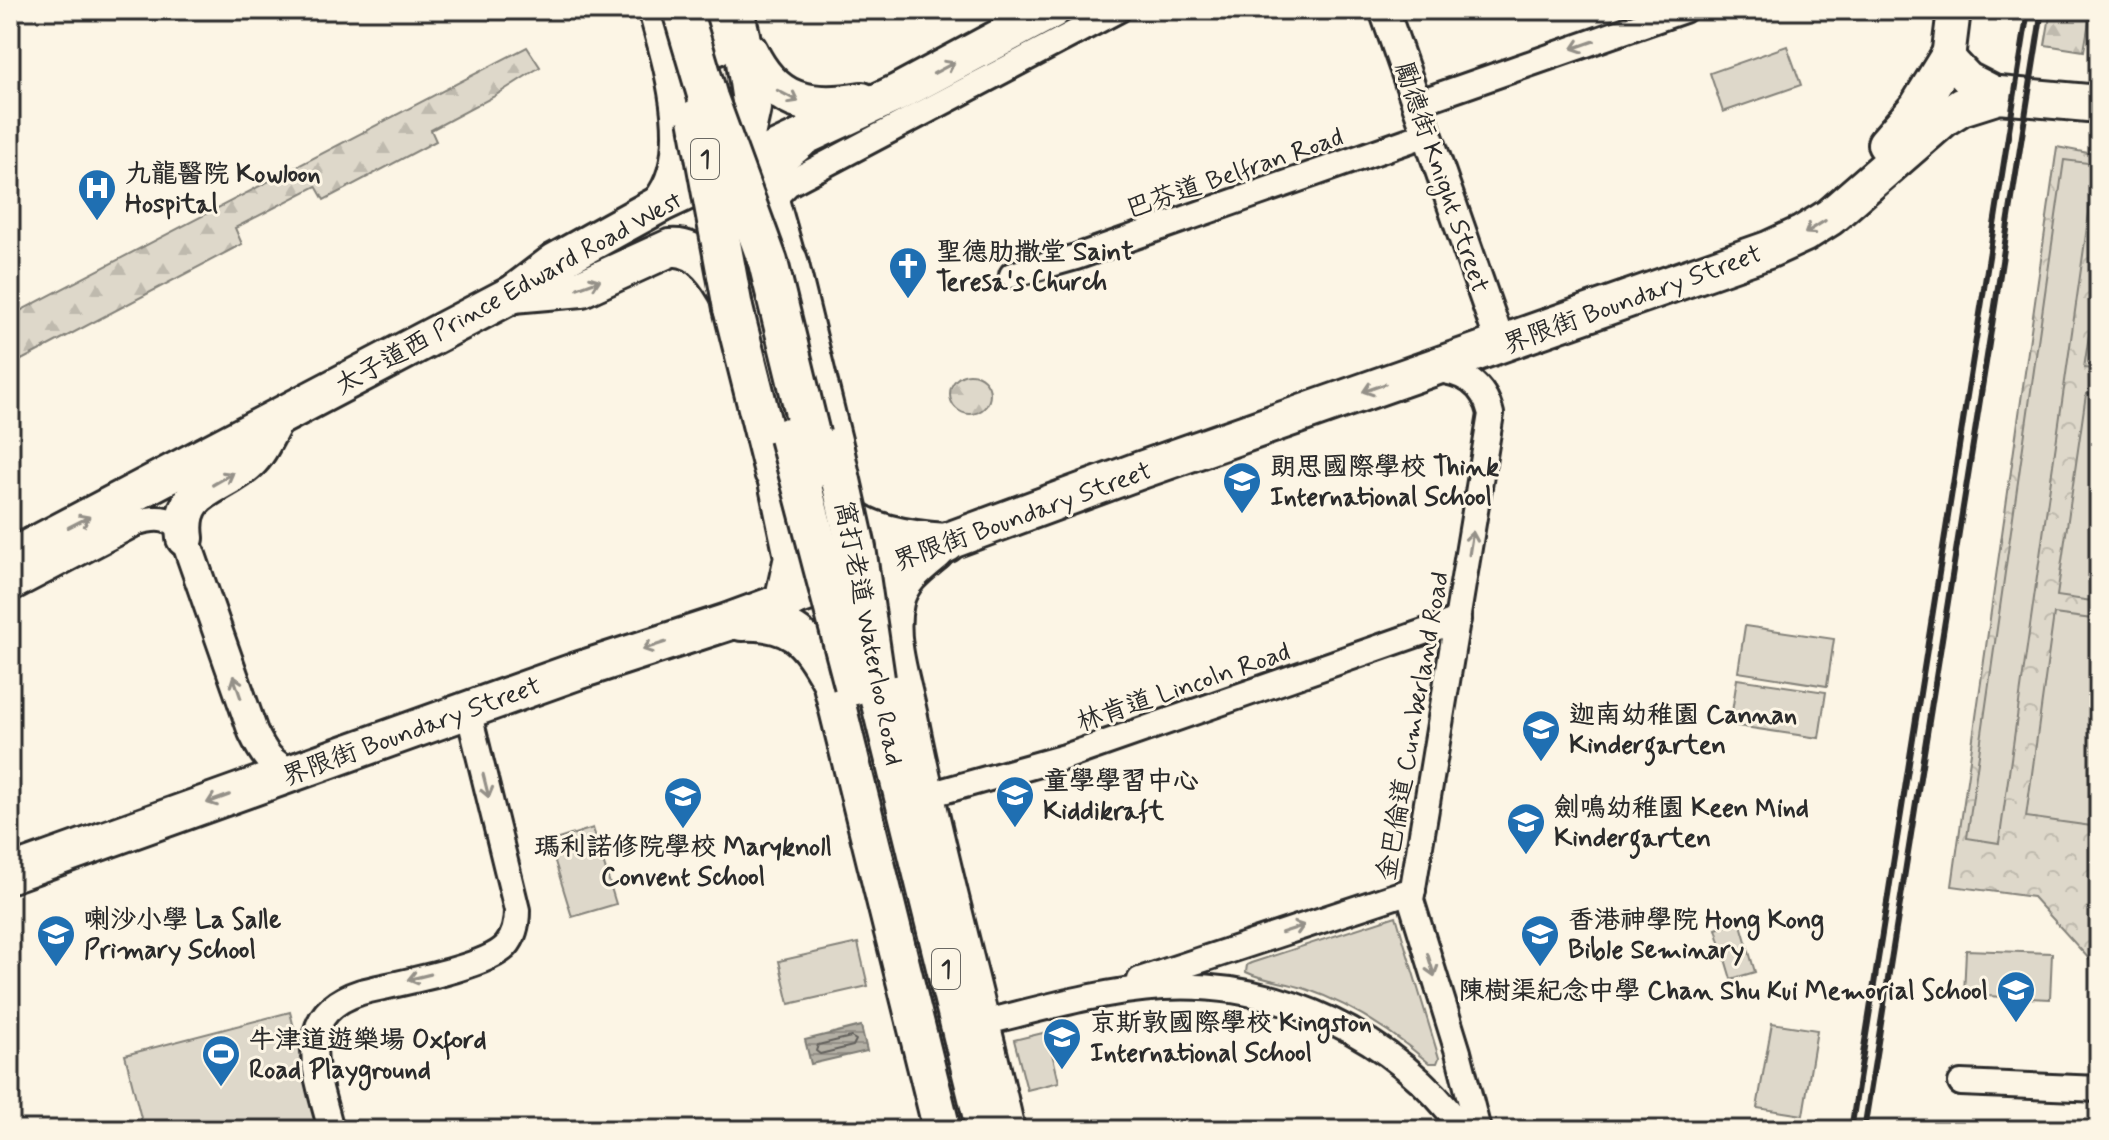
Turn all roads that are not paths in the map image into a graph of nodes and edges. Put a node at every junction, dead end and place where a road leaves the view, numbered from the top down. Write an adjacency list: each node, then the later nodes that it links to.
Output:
1 (657, 10): 11 (main road)
2 (680, 10): 29 (highway, bridge); 36 (highway, 窩打老道 Waterloo Road / 1, bridge)
3 (706, 10): 50 (highway, 窩打老道 Waterloo Road / 1, bridge)
4 (1052, 10): 12 (main road, 太子道西 Prince Edward Road West, one-way to 4)
5 (1118, 10): 27 (street)
6 (1384, 10): 14 (street, 勵德街 Knight Street)
7 (1684, 10): 14 (street, one-way to 14)
8 (1954, 10): 10 (main road)
9 (738, 23): 11 (main road); 12 (main road, one-way to 12); 18 (main road)
10 (1948, 58): 13 (main road, 界限街 Boundary Street); 19 (main road)
11 (671, 61): 20 (main road)
12 (897, 93): 17 (main road, 太子道西 Prince Edward Road West)
13 (1999, 95): 15 (main road, 界限街 Boundary Street); 19 (main road, 界限街 Boundary Street)
14 (1417, 103): 16 (street, 勵德街 Knight Street)
15 (2099, 104)
16 (1427, 134): 21 (street, 巴芬道 Belfran Road); 24 (street, 勵德街 Knight Street)
17 (799, 140): 18 (main road, 太子道西 Prince Edward Road West); 36 (highway, bridge)
18 (738, 168): 20 (main road, 太子道西 Prince Edward Road West); 23 (main road)
19 (1857, 196): 24 (main road, 界限街 Boundary Street, one-way to 24)
20 (660, 204): 22 (main road, 太子道西 Prince Edward Road West)
21 (1012, 275)
22 (513, 294): 23 (main road, one-way to 23); 26 (main road, 太子道西 Prince Edward Road West)
23 (739, 314): 32 (main road)
24 (1501, 345): 25 (main road, 界限街 Boundary Street)
25 (1423, 371): 29 (main road, 界限街 Boundary Street, one-way to 29); 33 (street, 金巴倫道 Cumberland Road, one-way to 25)
26 (275, 420): 28 (main road, one-way to 26); 30 (main road, 太子道西 Prince Edward Road West, one-way to 26)
27 (835, 429)
28 (185, 538): 31 (street); 38 (street, one-way to 28)
29 (946, 543): 32 (main road, 界限街 Boundary Street); 35 (main road, 窩打老道 Waterloo Road)
30 (10, 558)
31 (10, 589)
32 (783, 602): 34 (main road, 界限街 Boundary Street)
33 (1458, 620): 39 (street, 林肯道 Lincoln Road); 41 (street, 金巴倫道 Cumberland Road)
34 (728, 622): 36 (main road, 窩打老道 Waterloo Road); 37 (main road, 界限街 Boundary Street, one-way to 37)
35 (898, 659): 36 (main road); 39 (main road, 窩打老道 Waterloo Road)
36 (842, 683): 50 (highway, 窩打老道 Waterloo Road / 1); 52 (main road, 窩打老道 Waterloo Road)
37 (468, 710): 38 (main road, 界限街 Boundary Street); 51 (street, one-way to 51)
38 (291, 773): 40 (main road, 界限街 Boundary Street, one-way to 40)
39 (925, 796): 45 (main road, 窩打老道 Waterloo Road)
40 (10, 874)
41 (1413, 890): 42 (street, one-way to 41); 46 (street, 金巴倫道 Cumberland Road, one-way to 46)
42 (1219, 954): 43 (street); 44 (street)
43 (1226, 990): 44 (street); 47 (street)
44 (1100, 996): 45 (street)
45 (982, 1023): 54 (main road, 窩打老道 Waterloo Road)
46 (1458, 1052): 47 (street); 56 (street, 金巴倫道 Cumberland Road)
47 (1420, 1080): 55 (street)
48 (1961, 1083): 49 (street)
49 (2099, 1089)
50 (973, 1106): 53 (highway, 窩打老道 Waterloo Road / 1)
51 (331, 1130)
52 (942, 1130)
53 (962, 1130)
54 (1006, 1130)
55 (1464, 1130)
56 (1478, 1130)

